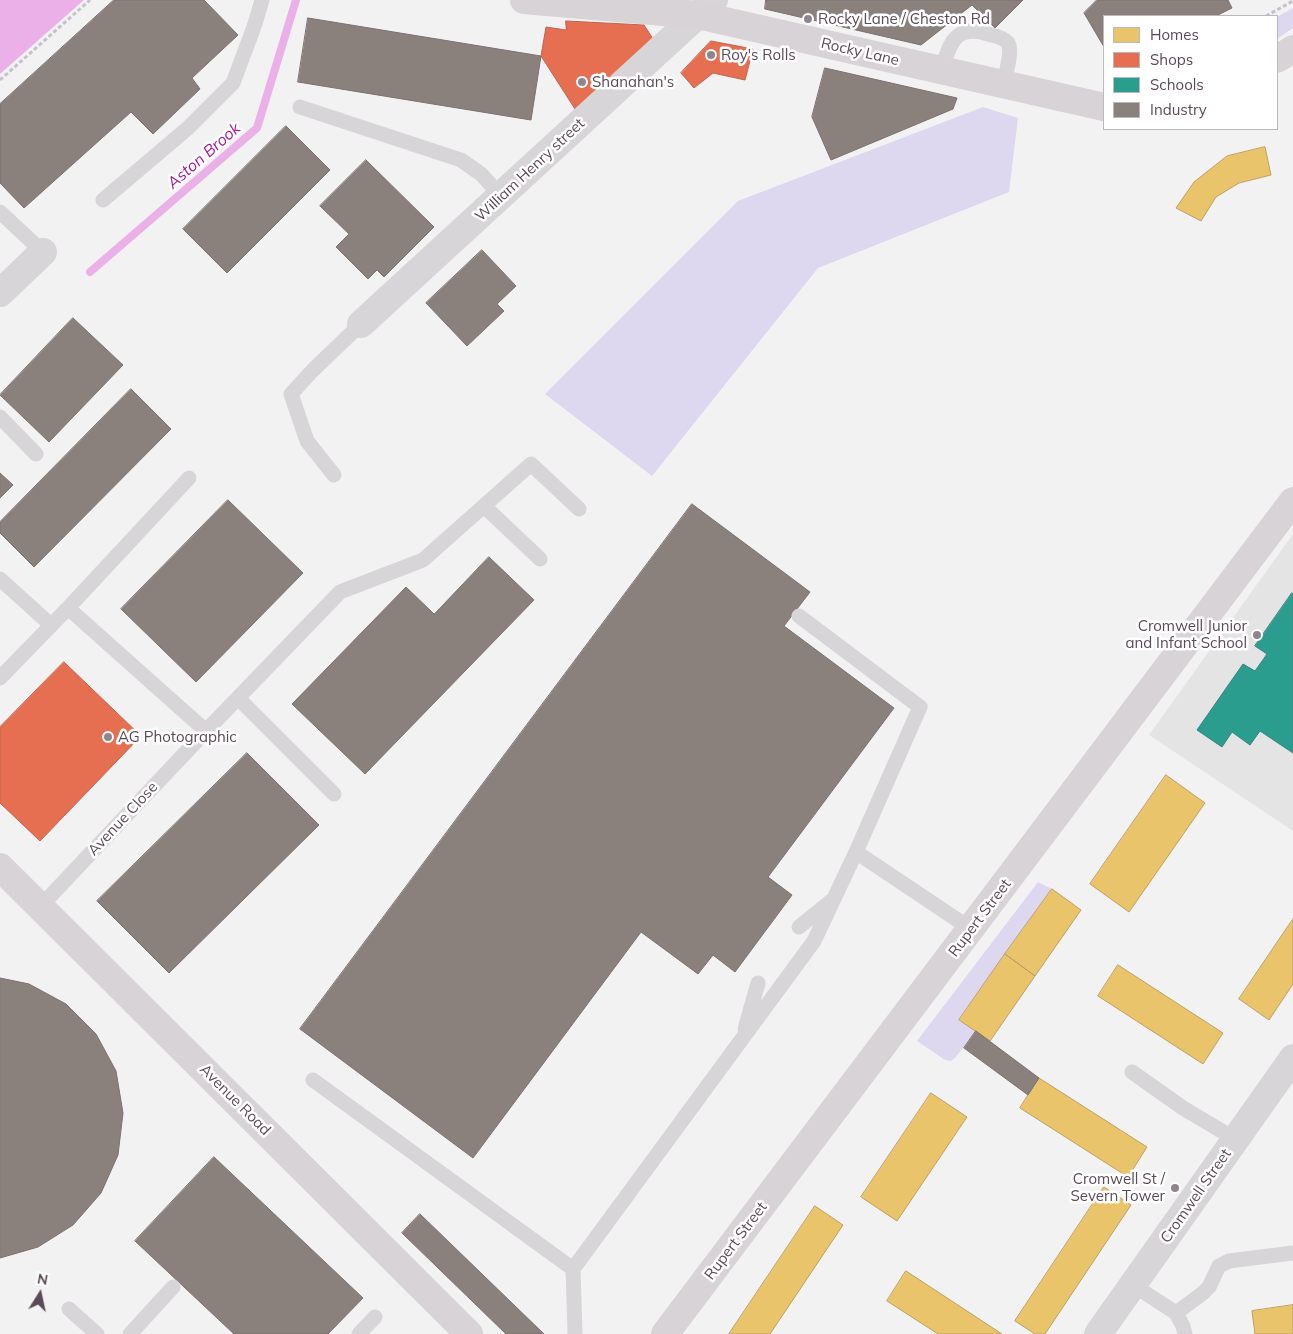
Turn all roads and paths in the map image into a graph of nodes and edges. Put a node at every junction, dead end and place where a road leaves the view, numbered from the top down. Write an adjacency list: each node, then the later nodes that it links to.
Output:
1 (90, 0): 10 (path)
2 (262, 0): 15 (lane)
3 (524, 0): 5 (street, Rocky Lane)
4 (1293, 2): 6 (path)
5 (706, 7): 9 (street, Rocky Lane); 14 (street, William Henry street)
6 (1268, 15)
7 (1293, 49): 8 (street)
8 (1278, 58)
9 (942, 71): 11 (street, Rocky Lane); 11 (lane)
10 (0, 80)
11 (1002, 85): 13 (street, Rocky Lane)
12 (300, 107): 14 (lane)
13 (1103, 107)
14 (501, 196): 19 (street, William Henry street)
15 (103, 200)
16 (0, 212): 17 (lane)
17 (42, 252): 18 (street)
18 (0, 293)
19 (361, 324): 22 (lane)
20 (0, 417): 21 (lane)
21 (36, 454)
22 (334, 475)
23 (189, 478): 29 (lane)
24 (1293, 501): 41 (street, Rupert Street)
25 (484, 506): 26 (lane); 27 (lane); 33 (lane, Avenue Close)
26 (579, 509)
27 (540, 559)
28 (0, 579): 31 (lane)
29 (68, 608): 31 (lane); 34 (lane)
30 (799, 616): 36 (lane)
31 (51, 625): 32 (lane)
32 (0, 678)
33 (238, 698): 34 (lane, Avenue Close); 35 (lane)
34 (206, 731): 39 (lane, Avenue Close)
35 (334, 794)
36 (856, 852): 38 (lane); 41 (lane)
37 (0, 867): 39 (street, Avenue Road)
38 (833, 900): 40 (lane); 43 (lane)
39 (40, 906): 58 (street, Avenue Road)
40 (799, 927)
41 (971, 929): 60 (street, Rupert Street)
42 (758, 983): 43 (lane)
43 (742, 1040): 49 (lane)
44 (1293, 1058): 47 (street, Cromwell Street)
45 (1132, 1072): 47 (lane)
46 (312, 1080): 49 (lane)
47 (1235, 1140): 50 (street, Cromwell Street)
48 (1293, 1253): 53 (lane)
49 (573, 1269): 59 (lane)
50 (1133, 1285): 53 (lane); 61 (street, Cromwell Street)
51 (173, 1287): 56 (lane)
52 (69, 1309): 55 (lane)
53 (1176, 1313): 62 (lane)
54 (375, 1317): 57 (lane)
55 (97, 1334)
56 (130, 1334)
57 (359, 1334)
58 (469, 1334)
59 (575, 1334)
60 (666, 1334)
61 (1098, 1334)
62 (1185, 1334)

